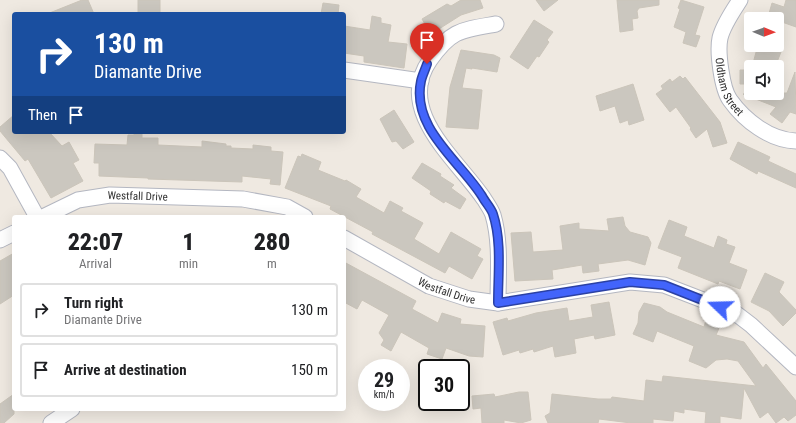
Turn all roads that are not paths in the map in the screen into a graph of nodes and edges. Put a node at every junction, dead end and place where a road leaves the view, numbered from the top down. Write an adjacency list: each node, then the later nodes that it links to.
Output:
1 (740, 0): 5 (street, Oldham Street)
2 (496, 24): 4 (street)
3 (346, 70): 4 (street)
4 (421, 81): 13 (street)
5 (796, 141)
6 (0, 158): 7 (street)
7 (36, 215)
8 (47, 215): 9 (street, Westfall Drive)
9 (301, 215)
10 (12, 234): 12 (street)
11 (346, 239): 13 (street, Westfall Drive)
12 (0, 240)
13 (498, 303): 14 (street, Westfall Drive)
14 (796, 367)
15 (69, 411): 16 (street)
16 (51, 423)

